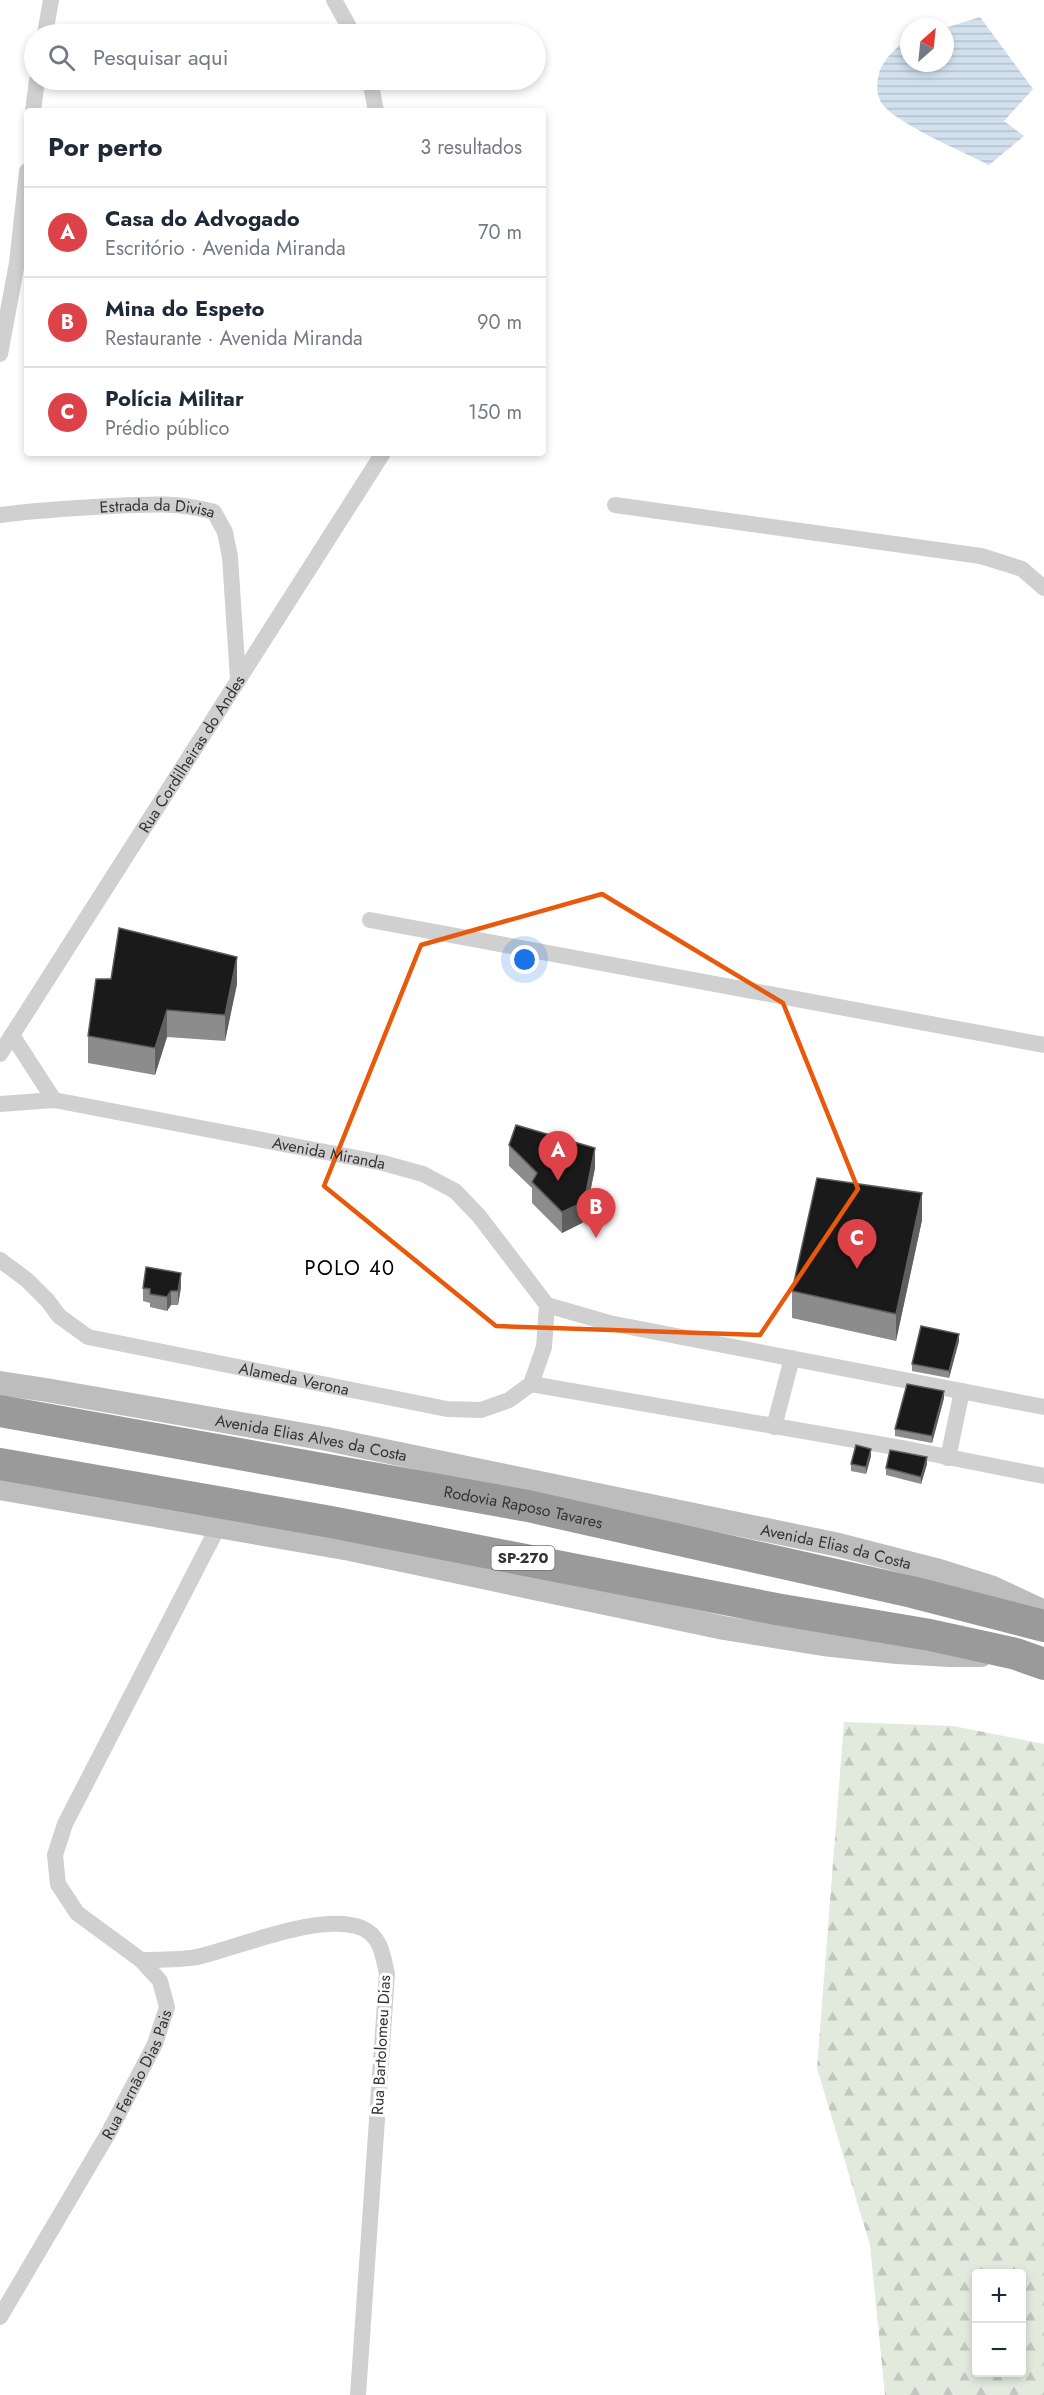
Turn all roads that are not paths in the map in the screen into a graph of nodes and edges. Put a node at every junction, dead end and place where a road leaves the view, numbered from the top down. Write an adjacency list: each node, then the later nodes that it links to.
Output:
1 (51, 0): 3 (street)
2 (334, 0): 4 (street)
3 (47, 24)
4 (347, 24)
5 (36, 90): 7 (street)
6 (372, 90): 8 (street)
7 (33, 108)
8 (375, 108)
9 (24, 226): 10 (street)
10 (22, 263): 11 (street)
11 (0, 354)
12 (380, 456): 16 (street, Rua Cordilheiras do Andes)
13 (615, 505): 15 (street)
14 (0, 514): 16 (street, Estrada da Divisa)
15 (1044, 588)
16 (238, 679): 18 (street, Rua Cordilheiras do Andes)
17 (370, 920): 19 (street)
18 (12, 1035): 20 (street, Rua Cordilheiras do Andes); 21 (street)
19 (1044, 1045)
20 (0, 1054)
21 (54, 1100): 22 (street, Avenida Miranda); 24 (street, Avenida Miranda)
22 (0, 1104)
23 (0, 1260): 27 (street, Alameda Verona)
24 (547, 1305): 25 (street); 27 (street)
25 (792, 1358): 28 (street); 31 (street)
26 (0, 1383): 36 (main road, Avenida Elias Alves da Costa)
27 (531, 1384): 31 (street)
28 (962, 1391): 29 (street); 32 (street)
29 (1044, 1407)
30 (0, 1411): 39 (highway, Rodovia Raposo Tavares)
31 (774, 1427): 32 (street)
32 (948, 1458): 34 (street)
33 (0, 1464): 40 (highway, SP-270)
34 (1044, 1476)
35 (0, 1488): 37 (main road)
36 (622, 1499): 38 (main road, Avenida Elias da Costa)
37 (218, 1527): 40 (main road); 41 (street, Rua Fernão Dias Pais)
38 (1044, 1612)
39 (1044, 1626)
40 (1030, 1659)
41 (141, 1960): 42 (street, Rua Fernão Dias Pais); 43 (street, Rua Bartolomeu Dias)
42 (0, 2317)
43 (358, 2395)

